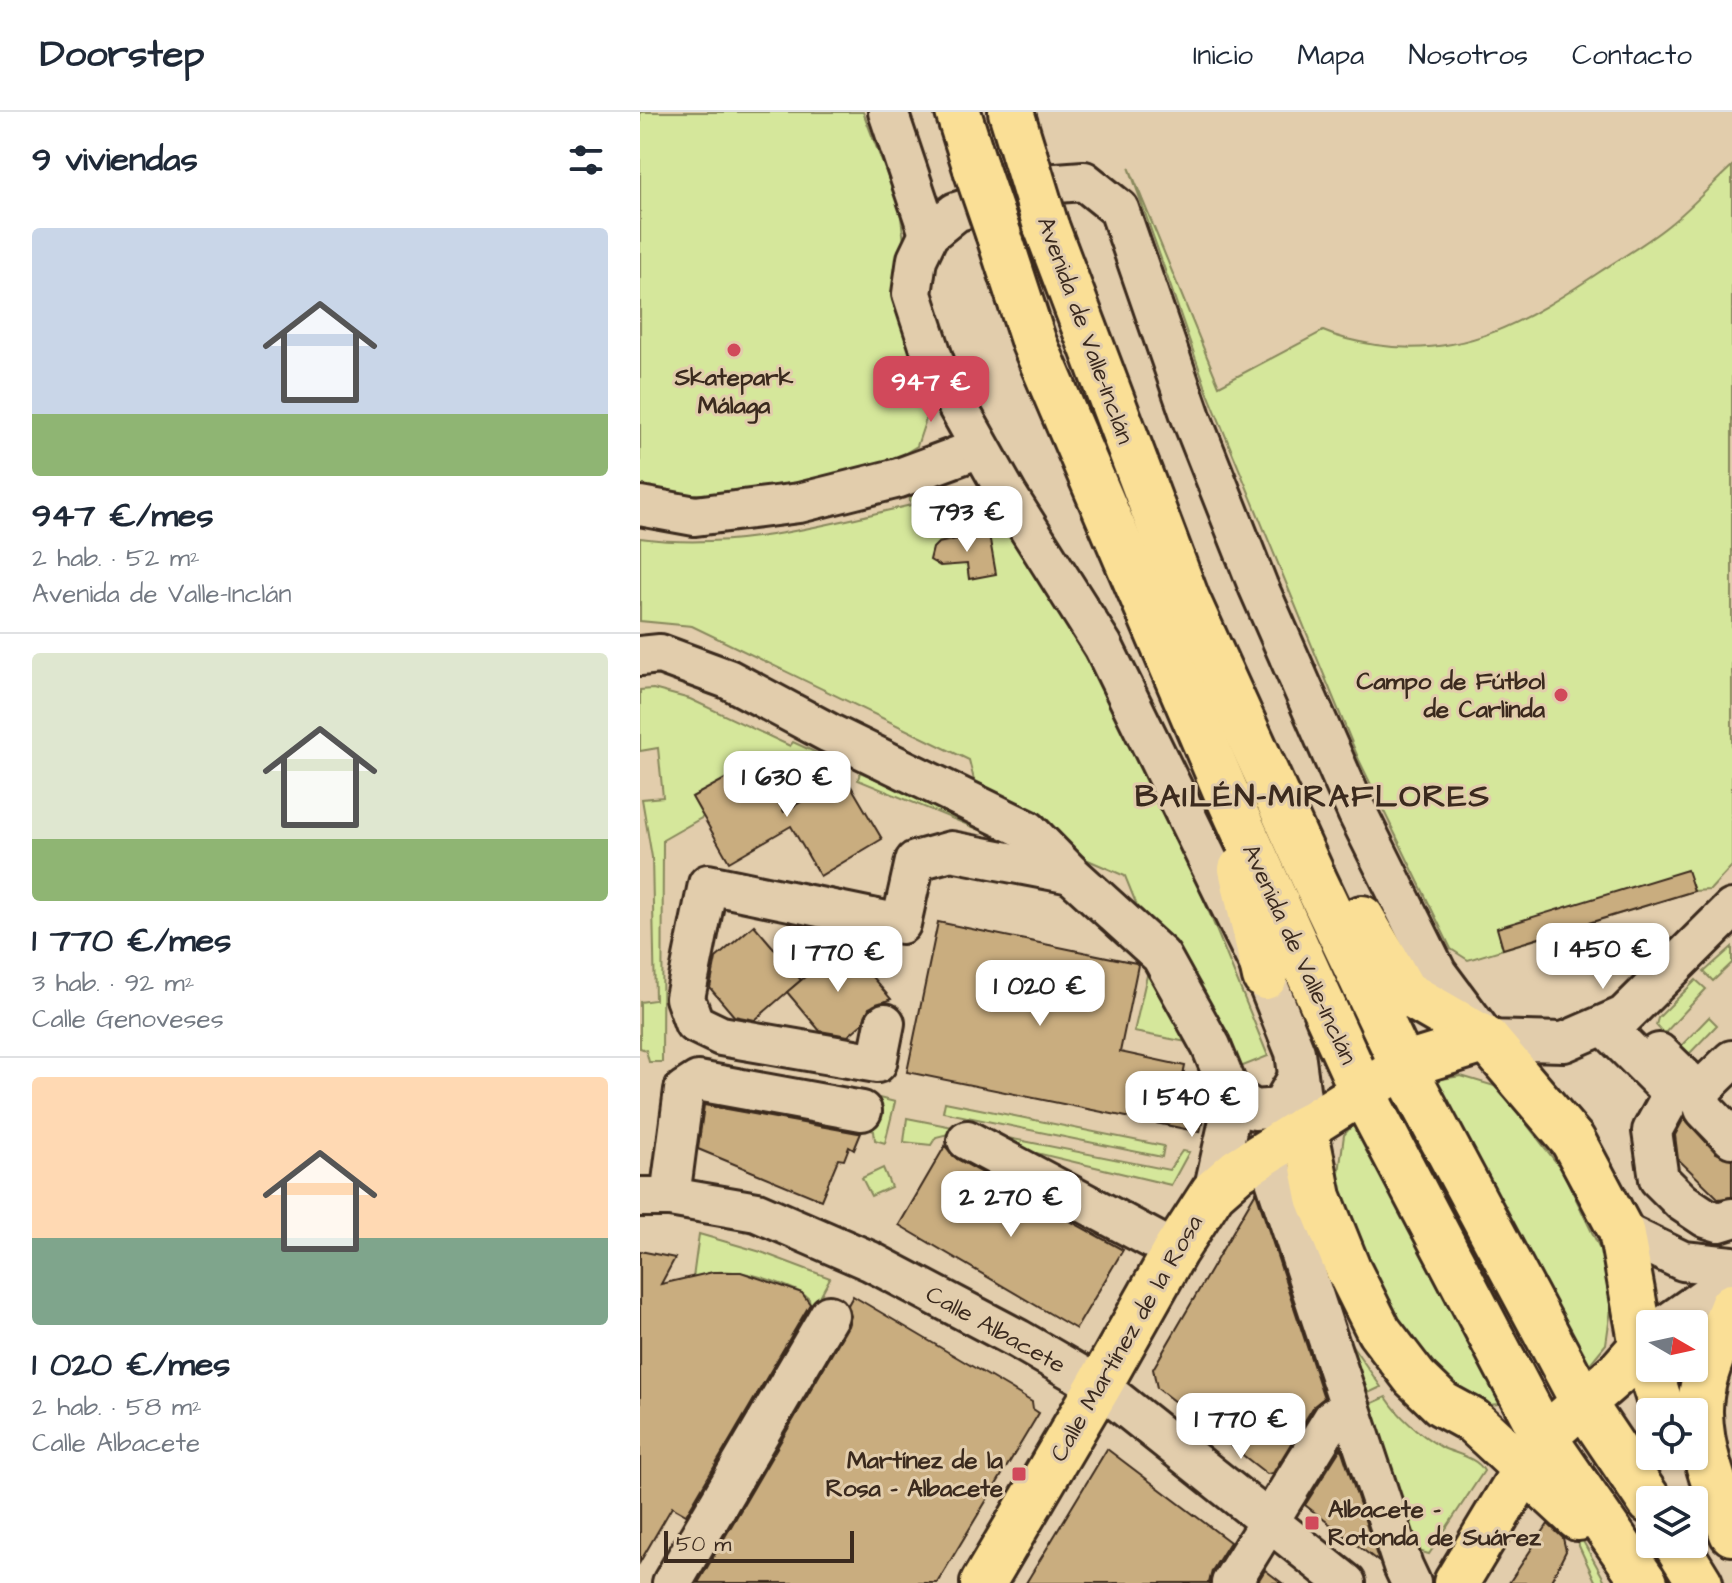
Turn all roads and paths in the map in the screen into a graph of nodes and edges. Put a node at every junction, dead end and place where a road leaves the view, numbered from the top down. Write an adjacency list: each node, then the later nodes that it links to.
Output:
1 (888, 112): 4 (street)
2 (958, 112): 9 (main road, Avenida de Valle-Inclán, bridge)
3 (1011, 112): 8 (main road, Avenida de Valle-Inclán, bridge)
4 (929, 234): 5 (street, Avenida de Valle-Inclán); 15 (street, Avenida de Valle-Inclán)
5 (980, 448): 6 (street); 12 (street, Avenida de Valle-Inclán)
6 (640, 506)
7 (640, 656): 10 (street)
8 (1266, 773): 15 (main road); 18 (main road, Avenida de Valle-Inclán)
9 (1226, 792): 12 (main road); 19 (main road, Avenida de Valle-Inclán)
10 (1071, 874): 14 (street); 21 (street)
11 (1725, 921): 13 (street)
12 (1265, 977): 17 (street, Avenida de Valle-Inclán)
13 (1614, 1020): 15 (street); 20 (street); 29 (street)
14 (885, 1023)
15 (1487, 1040): 18 (main road, Calle Martínez de la Rosa); 31 (main road)
16 (1732, 1060): 20 (street)
17 (1297, 1064): 21 (street); 23 (street, Avenida de Valle-Inclán)
18 (1403, 1066): 19 (main road, Calle Martínez de la Rosa); 41 (main road, Avenida de Valle-Inclán)
19 (1362, 1091): 23 (main road, Calle Martínez de la Rosa); 43 (main road, Avenida de Valle-Inclán)
20 (1699, 1092): 24 (street)
21 (1231, 1095): 27 (street)
22 (862, 1111): 28 (street)
23 (1305, 1127): 26 (main road, Calle Martínez de la Rosa); 43 (main road)
24 (1732, 1138)
25 (967, 1140): 32 (street)
26 (1266, 1152): 27 (main road, Calle Martínez de la Rosa); 42 (street)
27 (1213, 1192): 32 (main road, Calle Martínez de la Rosa)
28 (655, 1197): 40 (street, Calle Albacete)
29 (1682, 1202): 30 (street); 31 (street)
30 (1732, 1218)
31 (1631, 1246): 33 (street); 36 (main road)
32 (1175, 1251): 40 (main road, Calle Martínez de la Rosa)
33 (1732, 1266)
34 (1732, 1278): 37 (street)
35 (1732, 1306): 47 (main road)
36 (1647, 1310)
37 (1688, 1310)
38 (829, 1315): 50 (street)
39 (1636, 1354): 41 (main road)
40 (1099, 1386): 46 (street, Calle Albacete); 51 (main road, Calle Martínez de la Rosa)
41 (1584, 1404): 43 (main road); 45 (main road, Avenida de Valle-Inclán)
42 (1352, 1419): 46 (street); 54 (street)
43 (1534, 1452): 55 (main road); 56 (main road)
44 (1684, 1470): 49 (main road)
45 (1639, 1486)
46 (1269, 1523): 52 (street); 53 (street, Calle Albacete)
47 (1732, 1533)
48 (1685, 1558): 57 (main road)
49 (1732, 1568)
50 (672, 1583)
51 (983, 1583)
52 (1231, 1583)
53 (1346, 1583)
54 (1411, 1583)
55 (1456, 1583)
56 (1645, 1583)
57 (1700, 1583)

